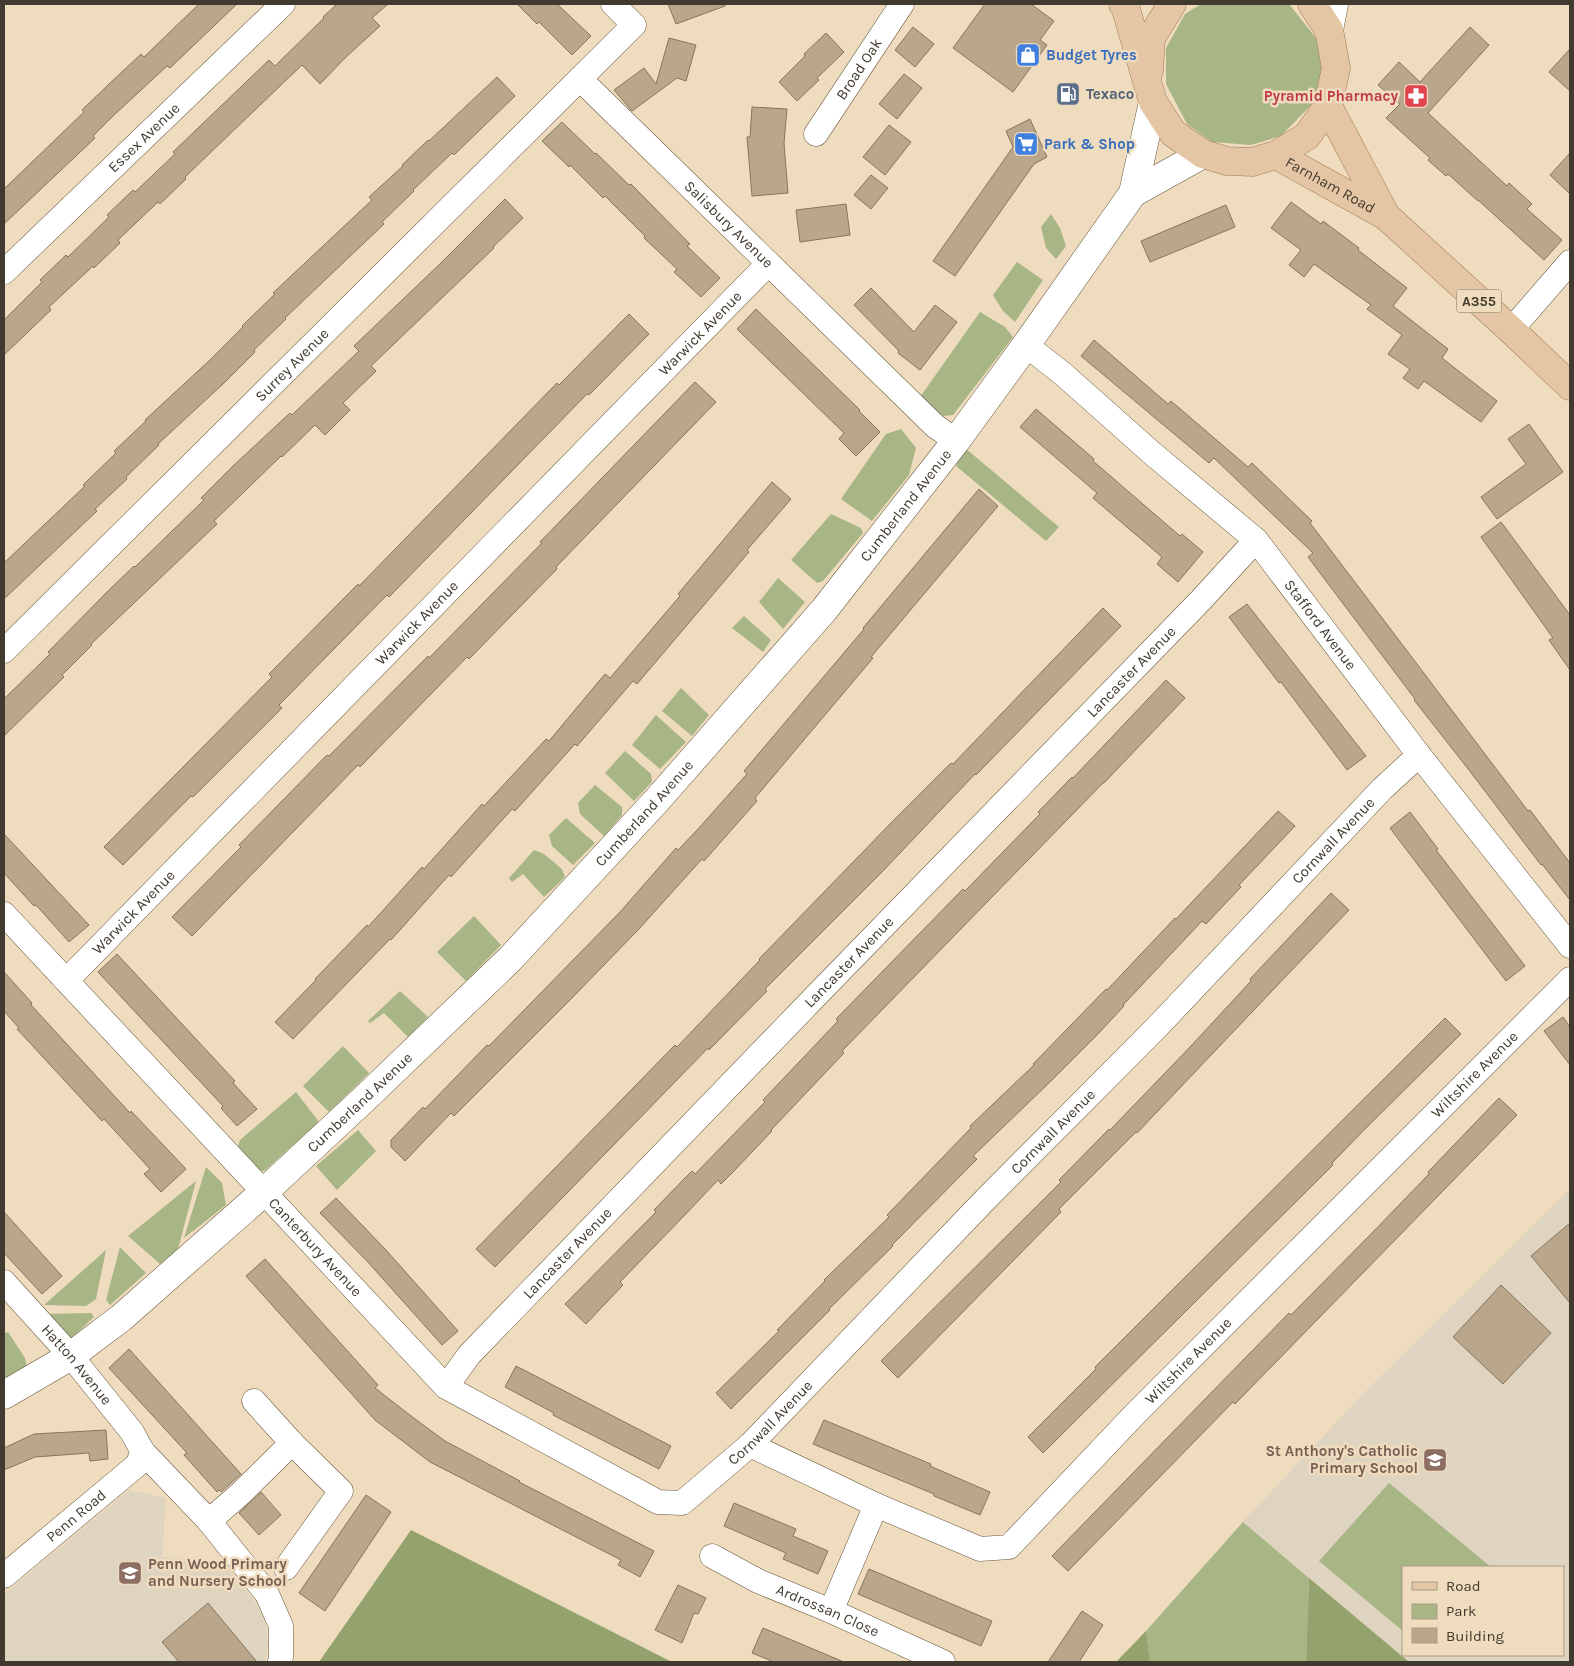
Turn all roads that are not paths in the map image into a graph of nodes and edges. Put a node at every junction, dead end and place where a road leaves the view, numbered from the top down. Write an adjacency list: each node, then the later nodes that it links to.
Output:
1 (283, 4): 19 (street, Essex Avenue)
2 (614, 4): 9 (street)
3 (902, 4): 12 (street, Broad Oak)
4 (1123, 4): 10 (main road, Farnham Road)
5 (1172, 4): 10 (main road)
6 (1312, 4): 8 (main road, Farnham Road)
7 (1334, 4): 8 (street)
8 (1329, 30): 11 (main road, Farnham Road)
9 (580, 79): 18 (street, Salisbury Avenue); 25 (street, Surrey Avenue)
10 (1150, 92): 13 (main road, Farnham Road); 15 (street, Cumberland Avenue)
11 (1328, 106): 14 (main road, Farnham Road); 16 (main road, Farnham Road / A355)
12 (816, 134)
13 (1203, 154): 14 (main road, Farnham Road); 15 (street, Cumberland Avenue)
14 (1276, 156): 16 (main road, Farnham Road / A355)
15 (1133, 193): 21 (street, Cumberland Avenue)
16 (1386, 216): 20 (main road, Farnham Road / A355)
17 (1570, 262): 20 (street)
18 (768, 264): 23 (street, Salisbury Avenue); 30 (street, Warwick Avenue)
19 (4, 272)
20 (1511, 330): 22 (main road, Farnham Road / A355)
21 (1026, 345): 23 (street, Cumberland Avenue); 24 (street, Stafford Avenue)
22 (1570, 386)
23 (956, 442): 31 (street, Cumberland Avenue)
24 (1256, 540): 26 (street, Stafford Avenue); 34 (street, Lancaster Avenue)
25 (4, 651)
26 (1419, 755): 28 (street, Stafford Avenue); 38 (street, Cornwall Avenue)
27 (4, 914): 30 (street, Canterbury Avenue)
28 (1570, 946)
29 (1570, 979): 41 (street, Wiltshire Avenue)
30 (66, 980): 31 (street, Canterbury Avenue)
31 (264, 1192): 33 (street, Cumberland Avenue); 34 (street, Canterbury Avenue)
32 (4, 1282): 33 (street, Hatton Avenue)
33 (71, 1356): 35 (street, Cumberland Avenue); 39 (street, Hatton Avenue)
34 (446, 1387): 40 (street, Canterbury Avenue)
35 (4, 1395)
36 (254, 1401): 37 (street)
37 (292, 1443): 42 (street); 44 (street)
38 (750, 1445): 40 (street, Cornwall Avenue); 41 (street, Wiltshire Avenue)
39 (143, 1452): 42 (street, Hatton Avenue); 45 (street, Penn Road)
40 (682, 1503)
41 (876, 1505): 46 (street)
42 (209, 1521): 47 (street, Hatton Avenue)
43 (712, 1556): 46 (street, Ardrossan Close)
44 (286, 1568)
45 (4, 1576)
46 (831, 1611): 48 (street, Ardrossan Close)
47 (280, 1662)
48 (943, 1662)

